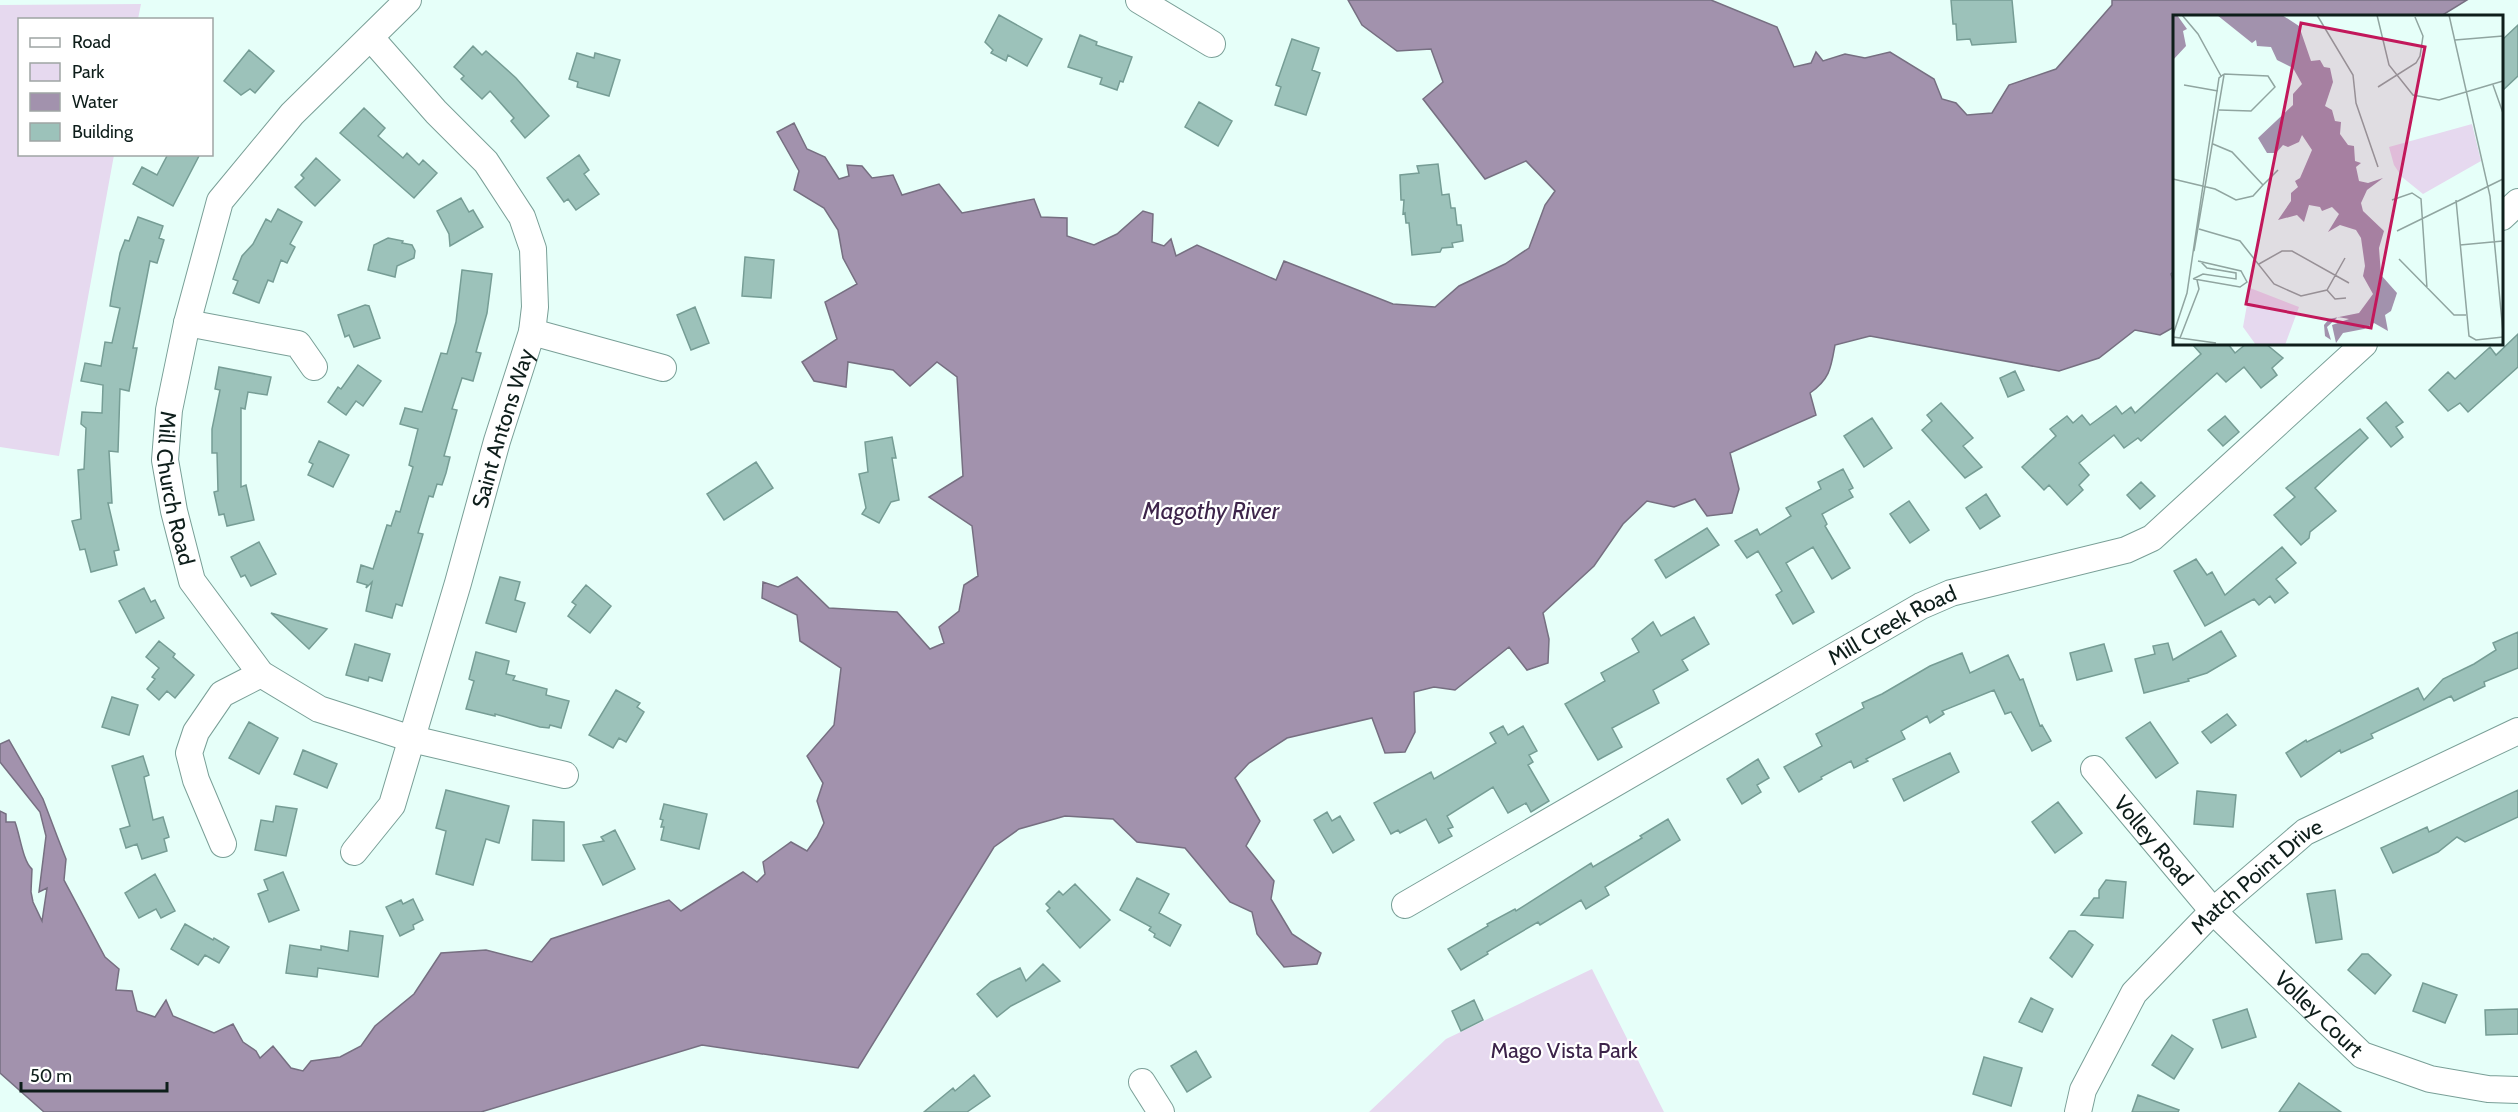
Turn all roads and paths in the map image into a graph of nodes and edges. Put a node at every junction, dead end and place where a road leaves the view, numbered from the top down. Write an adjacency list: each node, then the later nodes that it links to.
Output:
1 (408, 0): 3 (street, Mill Church Road)
2 (1138, 0): 4 (street)
3 (371, 38): 7 (street, Mill Church Road); 8 (street, Saint Antons Way)
4 (1212, 44)
5 (2518, 202): 6 (street)
6 (2503, 216)
7 (187, 323): 10 (street); 12 (street, Mill Church Road)
8 (532, 332): 11 (street); 14 (street, Saint Antons Way)
9 (2363, 345): 19 (street, Mill Creek Road)
10 (314, 367)
11 (663, 368)
12 (261, 674): 14 (street, Mill Church Road); 17 (street)
13 (2518, 731): 20 (street, Match Point Drive)
14 (412, 739): 16 (street, Mill Church Road); 18 (street, Saint Antons Way)
15 (2094, 769): 20 (street, Volley Road)
16 (565, 775)
17 (223, 844)
18 (354, 852)
19 (1405, 905)
20 (2213, 911): 22 (street, Volley Court); 24 (street, Match Point Drive)
21 (1142, 1082): 23 (street)
22 (2518, 1090)
23 (1161, 1112)
24 (2078, 1112)

